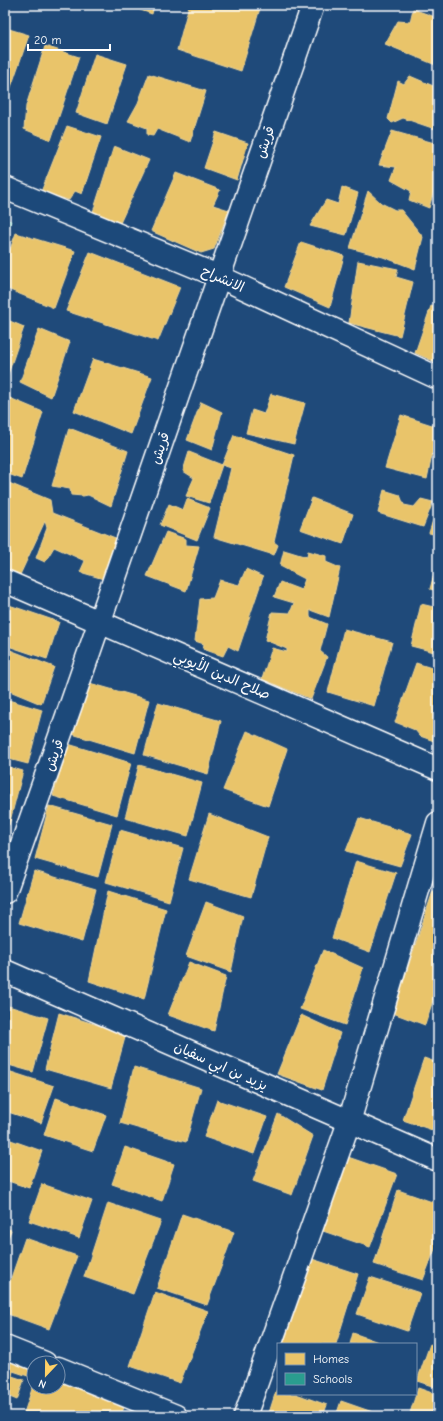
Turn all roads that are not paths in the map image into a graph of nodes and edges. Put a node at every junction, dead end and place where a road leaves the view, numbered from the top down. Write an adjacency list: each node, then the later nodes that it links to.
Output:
1 (313, 5): 3 (street, قريش)
2 (5, 188): 3 (street, الانشراح)
3 (218, 276): 4 (street, الانشراح); 6 (street, قريش)
4 (438, 378)
5 (5, 581): 6 (street, صلاح الدين الأيوبي)
6 (100, 623): 7 (street, صلاح الدين الأيوبي); 9 (street, قريش)
7 (438, 769)
8 (438, 823): 11 (street)
9 (5, 892)
10 (5, 971): 11 (street, يزيد بن ابي سفيان)
11 (349, 1122): 12 (street, يزيد بن ابي سفيان); 17 (street)
12 (438, 1160)
13 (5, 1347): 14 (street)
14 (26, 1355)
15 (66, 1371): 16 (street)
16 (176, 1416)
17 (245, 1416)

